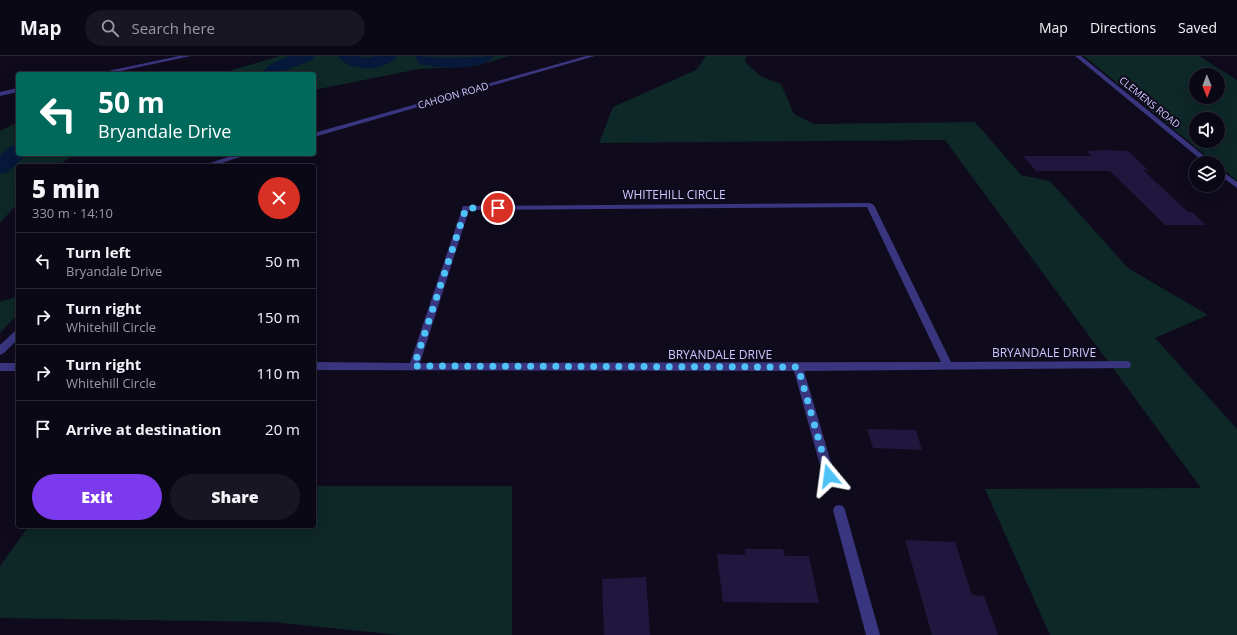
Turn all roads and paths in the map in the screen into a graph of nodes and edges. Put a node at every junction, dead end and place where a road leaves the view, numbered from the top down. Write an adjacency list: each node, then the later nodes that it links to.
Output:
1 (188, 56): 4 (street)
2 (592, 56): 7 (street, CAHOON ROAD)
3 (1078, 56): 9 (street, CLEMENS ROAD)
4 (107, 72)
5 (16, 90): 6 (street)
6 (0, 94)
7 (316, 133)
8 (238, 156): 10 (street)
9 (1200, 156)
10 (212, 164)
11 (1225, 176): 12 (street)
12 (1237, 186)
13 (16, 335): 14 (street)
14 (0, 351)
15 (947, 365): 16 (street, BRYANDALE DRIVE); 18 (street, WHITEHILL CIRCLE); 21 (street, BRYANDALE DRIVE)
16 (1126, 365)
17 (316, 366): 18 (street, BRYANDALE DRIVE)
18 (414, 366): 21 (street, BRYANDALE DRIVE)
19 (0, 367): 20 (street)
20 (16, 367)
21 (798, 367): 22 (street)
22 (829, 476)
23 (839, 510): 24 (street)
24 (873, 635)

